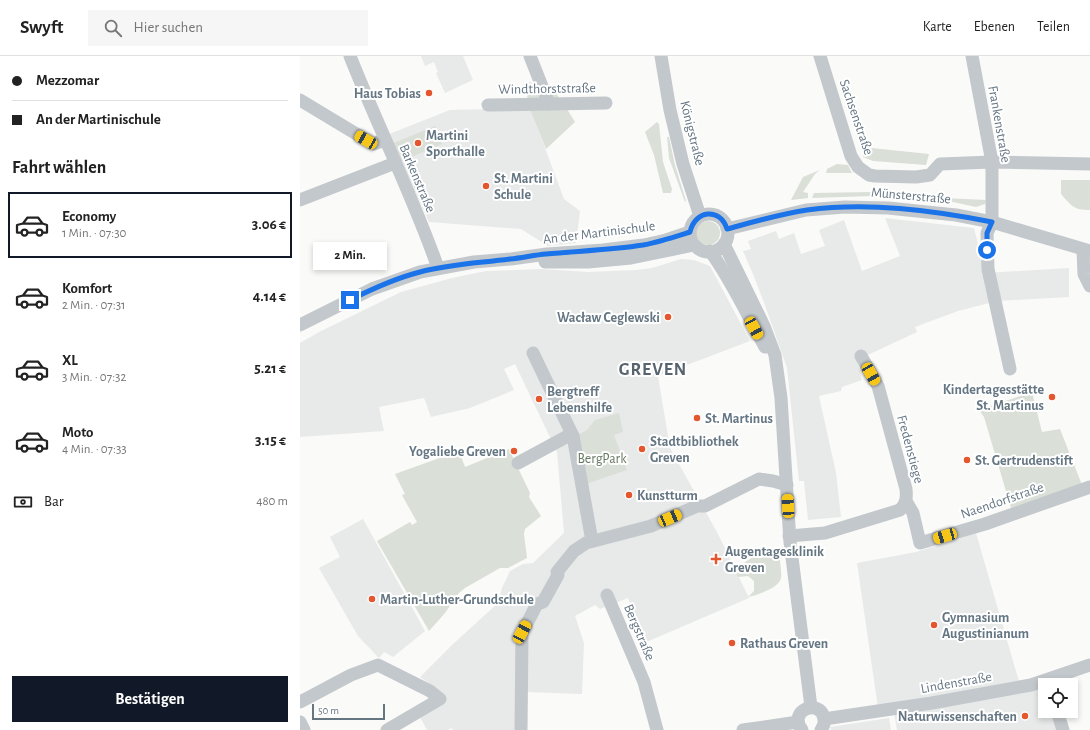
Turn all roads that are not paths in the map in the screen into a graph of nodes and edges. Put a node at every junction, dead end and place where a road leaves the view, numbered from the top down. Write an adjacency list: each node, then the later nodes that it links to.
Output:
1 (530, 56): 8 (street)
2 (660, 56): 15 (street, Königstraße)
3 (820, 56): 11 (street, Sachsenstraße)
4 (972, 56): 11 (street, Frankenstraße)
5 (354, 57): 10 (street, Barkenstraße)
6 (300, 100): 10 (street)
7 (606, 103): 8 (street, Windthorststraße)
8 (549, 104): 9 (street, Windthorststraße)
9 (488, 105)
10 (385, 140): 12 (street, Barkenstraße)
11 (992, 162): 13 (street, Sachsenstraße); 16 (street, Frankenstraße)
12 (395, 163): 14 (street); 24 (street, Barkenstraße)
13 (1090, 164)
14 (300, 200)
15 (700, 216): 17 (street); 18 (street)
16 (992, 222): 17 (street, Münsterstraße); 21 (street, Münsterstraße); 30 (street, Frankenstraße)
17 (727, 229): 19 (street)
18 (690, 232): 20 (street); 23 (street, An der Martinischule)
19 (724, 244): 22 (street); 29 (street)
20 (694, 245): 22 (street); 23 (street, An der Martinischule)
21 (1086, 250): 25 (street)
22 (710, 251): 29 (street)
23 (511, 259): 24 (street, An der Martinischule)
24 (438, 268): 26 (street, An der Martinischule)
25 (1090, 286)
26 (300, 325)
27 (533, 353): 31 (street)
28 (861, 356): 35 (street, Fredenstiege)
29 (772, 357): 33 (street)
30 (1010, 369)
31 (573, 436): 32 (street); 37 (street)
32 (518, 463)
33 (787, 485): 36 (street); 37 (street)
34 (1090, 487): 35 (street, Naendorfstraße)
35 (906, 501): 36 (street, Fredenstiege)
36 (789, 536): 43 (street)
37 (592, 541): 50 (street)
38 (607, 595): 51 (street, Bergstraße)
39 (1090, 665): 40 (street, Lindenstraße)
40 (1059, 678)
41 (1038, 684): 46 (street, Lindenstraße)
42 (300, 702): 49 (street)
43 (811, 707): 46 (street); 47 (street)
44 (1059, 718): 53 (street)
45 (300, 722): 48 (street)
46 (823, 724)
47 (800, 726): 52 (street)
48 (304, 730)
49 (387, 730)
50 (522, 730)
51 (657, 730)
52 (743, 730)
53 (1063, 730)

